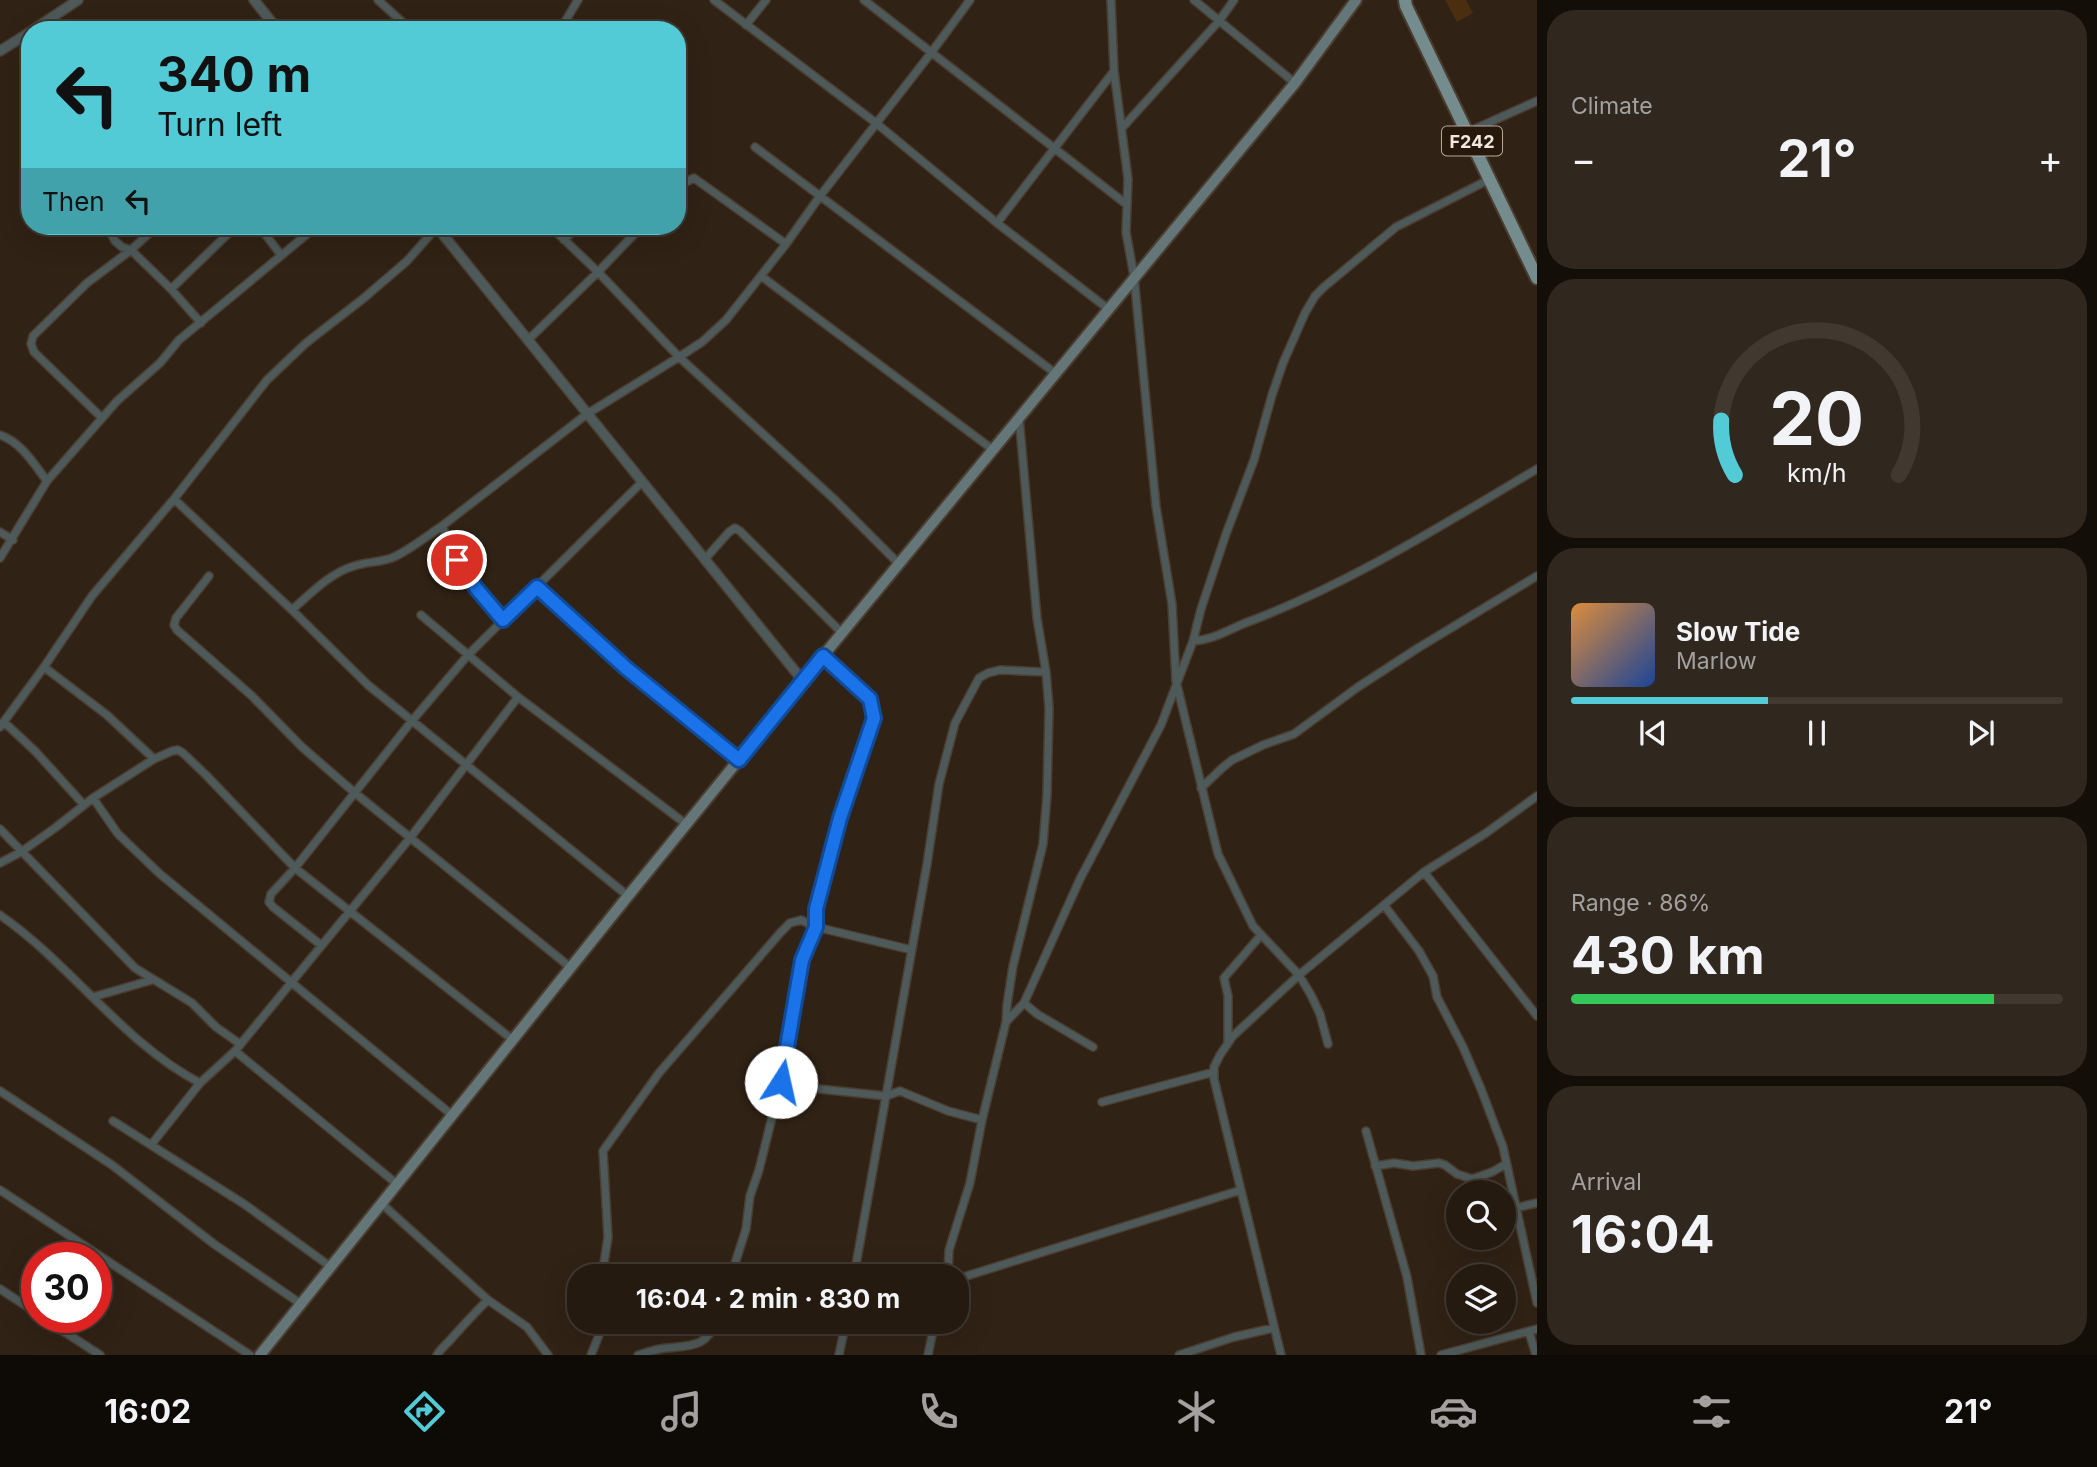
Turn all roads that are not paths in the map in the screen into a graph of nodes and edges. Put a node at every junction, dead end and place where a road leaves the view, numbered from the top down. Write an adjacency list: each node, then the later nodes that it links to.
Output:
1 (78, 0): 14 (street)
2 (254, 0): 15 (street)
3 (378, 0): 16 (street)
4 (578, 0): 17 (street)
5 (714, 0): 19 (street)
6 (766, 0): 19 (street)
7 (864, 0): 22 (street)
8 (970, 0): 22 (street)
9 (1111, 0): 23 (street)
10 (1194, 0): 18 (street)
11 (1234, 0): 18 (street)
12 (1358, 1): 24 (main road)
13 (1403, 2): 28 (main road, F242)
14 (48, 21)
15 (271, 21)
16 (401, 21)
17 (565, 21)
18 (1219, 21): 24 (street); 27 (street)
19 (746, 25): 26 (street)
20 (21, 38): 21 (street)
21 (0, 51)
22 (932, 53): 26 (street); 30 (street)
23 (1114, 71): 27 (street); 30 (street)
24 (1295, 83): 52 (main road)
25 (1537, 101): 28 (street)
26 (876, 123): 33 (street); 35 (street)
27 (1122, 128): 34 (street)
28 (1468, 132): 31 (main road, F242)
29 (755, 147): 33 (street)
30 (1055, 148): 34 (street); 35 (street)
31 (1490, 179): 53 (main road, F242); 82 (street)
32 (686, 182): 47 (street)
33 (820, 195): 47 (street); 59 (street)
34 (1126, 204): 52 (street)
35 (997, 223): 55 (street)
36 (112, 235): 48 (street)
37 (147, 235): 48 (street)
38 (227, 235): 54 (street)
39 (266, 235): 49 (street)
40 (306, 235): 49 (street)
41 (429, 235): 68 (street)
42 (444, 235): 57 (street)
43 (559, 235): 46 (street)
44 (569, 235): 46 (street)
45 (633, 235): 50 (street)
46 (564, 240): 50 (street)
47 (786, 244): 51 (street)
48 (131, 250): 54 (street); 62 (street)
49 (282, 255): 56 (street)
50 (598, 272): 57 (street); 58 (street)
51 (761, 276): 58 (street); 64 (street)
52 (1133, 276): 55 (main road); 88 (street)
53 (1537, 278)
54 (171, 289): 56 (street)
55 (1107, 308): 59 (main road)
56 (201, 323): 62 (street)
57 (528, 340): 60 (street)
58 (679, 358): 60 (street); 74 (street)
59 (1055, 373): 61 (main road)
60 (587, 414): 67 (street); 69 (street)
61 (1019, 416): 64 (main road); 86 (street)
62 (102, 418): 66 (street)
63 (0, 435): 66 (street)
64 (992, 449): 74 (main road)
65 (1537, 469): 82 (street)
66 (47, 481): 71 (street)
67 (642, 482): 73 (street); 77 (street)
68 (174, 499): 78 (street); 85 (street)
69 (442, 526): 78 (street); 80 (street)
70 (0, 532): 71 (street)
71 (12, 540): 72 (street)
72 (0, 558)
73 (705, 559): 81 (street); 87 (street)
74 (899, 564): 81 (main road)
75 (209, 576): 96 (street)
76 (1537, 576): 95 (street)
77 (537, 587): 80 (street); 93 (street)
78 (292, 610): 90 (street)
79 (421, 615): 83 (street)
80 (503, 620): 83 (street)
81 (842, 633): 84 (main road)
82 (1193, 641): 88 (street)
83 (468, 655): 89 (street); 90 (street)
84 (823, 656): 87 (main road); 111 (street)
85 (44, 667): 91 (street); 92 (street)
86 (1046, 672): 114 (street); 122 (street)
87 (803, 681): 93 (main road)
88 (1177, 681): 95 (street); 120 (street)
89 (518, 697): 94 (street); 100 (street)
90 (411, 722): 94 (street); 96 (street)
91 (2, 725): 99 (street)
92 (154, 759): 98 (street); 105 (street)
93 (739, 760): 100 (main road)
94 (466, 764): 102 (street); 107 (street)
95 (1201, 788): 112 (street)
96 (355, 793): 102 (street); 105 (street)
97 (1537, 796): 106 (street)
98 (93, 798): 99 (street); 118 (street)
99 (84, 805): 103 (street)
100 (686, 824): 107 (main road)
101 (0, 830): 103 (street)
102 (410, 838): 109 (street); 115 (street)
103 (21, 852): 104 (street); 117 (street)
104 (0, 863)
105 (295, 868): 109 (street); 113 (street)
106 (1424, 872): 108 (street); 121 (street)
107 (628, 896): 115 (main road)
108 (1384, 905): 116 (street); 139 (street)
109 (349, 910): 113 (street); 123 (street)
110 (0, 915): 119 (street)
111 (816, 927): 114 (street); 129 (street); 148 (street)
112 (1261, 935): 116 (street); 124 (street)
113 (321, 945): 118 (street)
114 (912, 950): 132 (street)
115 (570, 968): 123 (main road)
116 (1299, 975): 124 (street); 125 (street)
117 (152, 980): 119 (street); 126 (street)
118 (291, 981): 126 (street); 134 (street)
119 (93, 997): 130 (street)
120 (1024, 1003): 122 (street); 127 (street)
121 (1537, 1016)
122 (1006, 1022): 136 (street)
123 (513, 1040): 134 (main road)
124 (1228, 1044): 128 (street)
125 (1328, 1044)
126 (237, 1047): 130 (street); 142 (street)
127 (1093, 1047)
128 (1214, 1072): 133 (street); 144 (street)
129 (781, 1082): 132 (street); 149 (street)
130 (200, 1083): 138 (street)
131 (0, 1091): 158 (street)
132 (886, 1096): 136 (street); 150 (street)
133 (1102, 1102)
134 (452, 1115): 142 (main road)
135 (113, 1121): 138 (street)
136 (982, 1121): 151 (street)
137 (1366, 1131): 140 (street)
138 (151, 1145): 152 (street)
139 (1506, 1164): 140 (street); 141 (street)
140 (1376, 1166): 177 (street)
141 (1510, 1180)
142 (397, 1184): 146 (main road)
143 (0, 1189): 167 (street)
144 (1241, 1190): 153 (street); 159 (street)
145 (1537, 1203): 147 (street)
146 (382, 1204): 152 (main road); 155 (street)
147 (1516, 1208): 157 (street)
148 (605, 1264)
149 (735, 1264)
150 (856, 1264)
151 (948, 1264)
152 (331, 1268): 158 (main road)
153 (969, 1275)
154 (0, 1289): 156 (street)
155 (488, 1300): 169 (street); 170 (street)
156 (21, 1303)
157 (1537, 1303)
158 (301, 1304): 168 (main road)
159 (1274, 1328): 175 (street); 176 (street)
160 (1533, 1331): 178 (street); 179 (street)
161 (66, 1333): 166 (street)
162 (600, 1334): 171 (street)
163 (711, 1334): 172 (street)
164 (843, 1334): 173 (street)
165 (932, 1334): 174 (street)
166 (100, 1355)
167 (250, 1355)
168 (260, 1355)
169 (437, 1355)
170 (548, 1355)
171 (591, 1355)
172 (638, 1355)
173 (839, 1355)
174 (928, 1355)
175 (1179, 1355)
176 (1281, 1355)
177 (1421, 1355)
178 (1441, 1355)
179 (1536, 1355)

